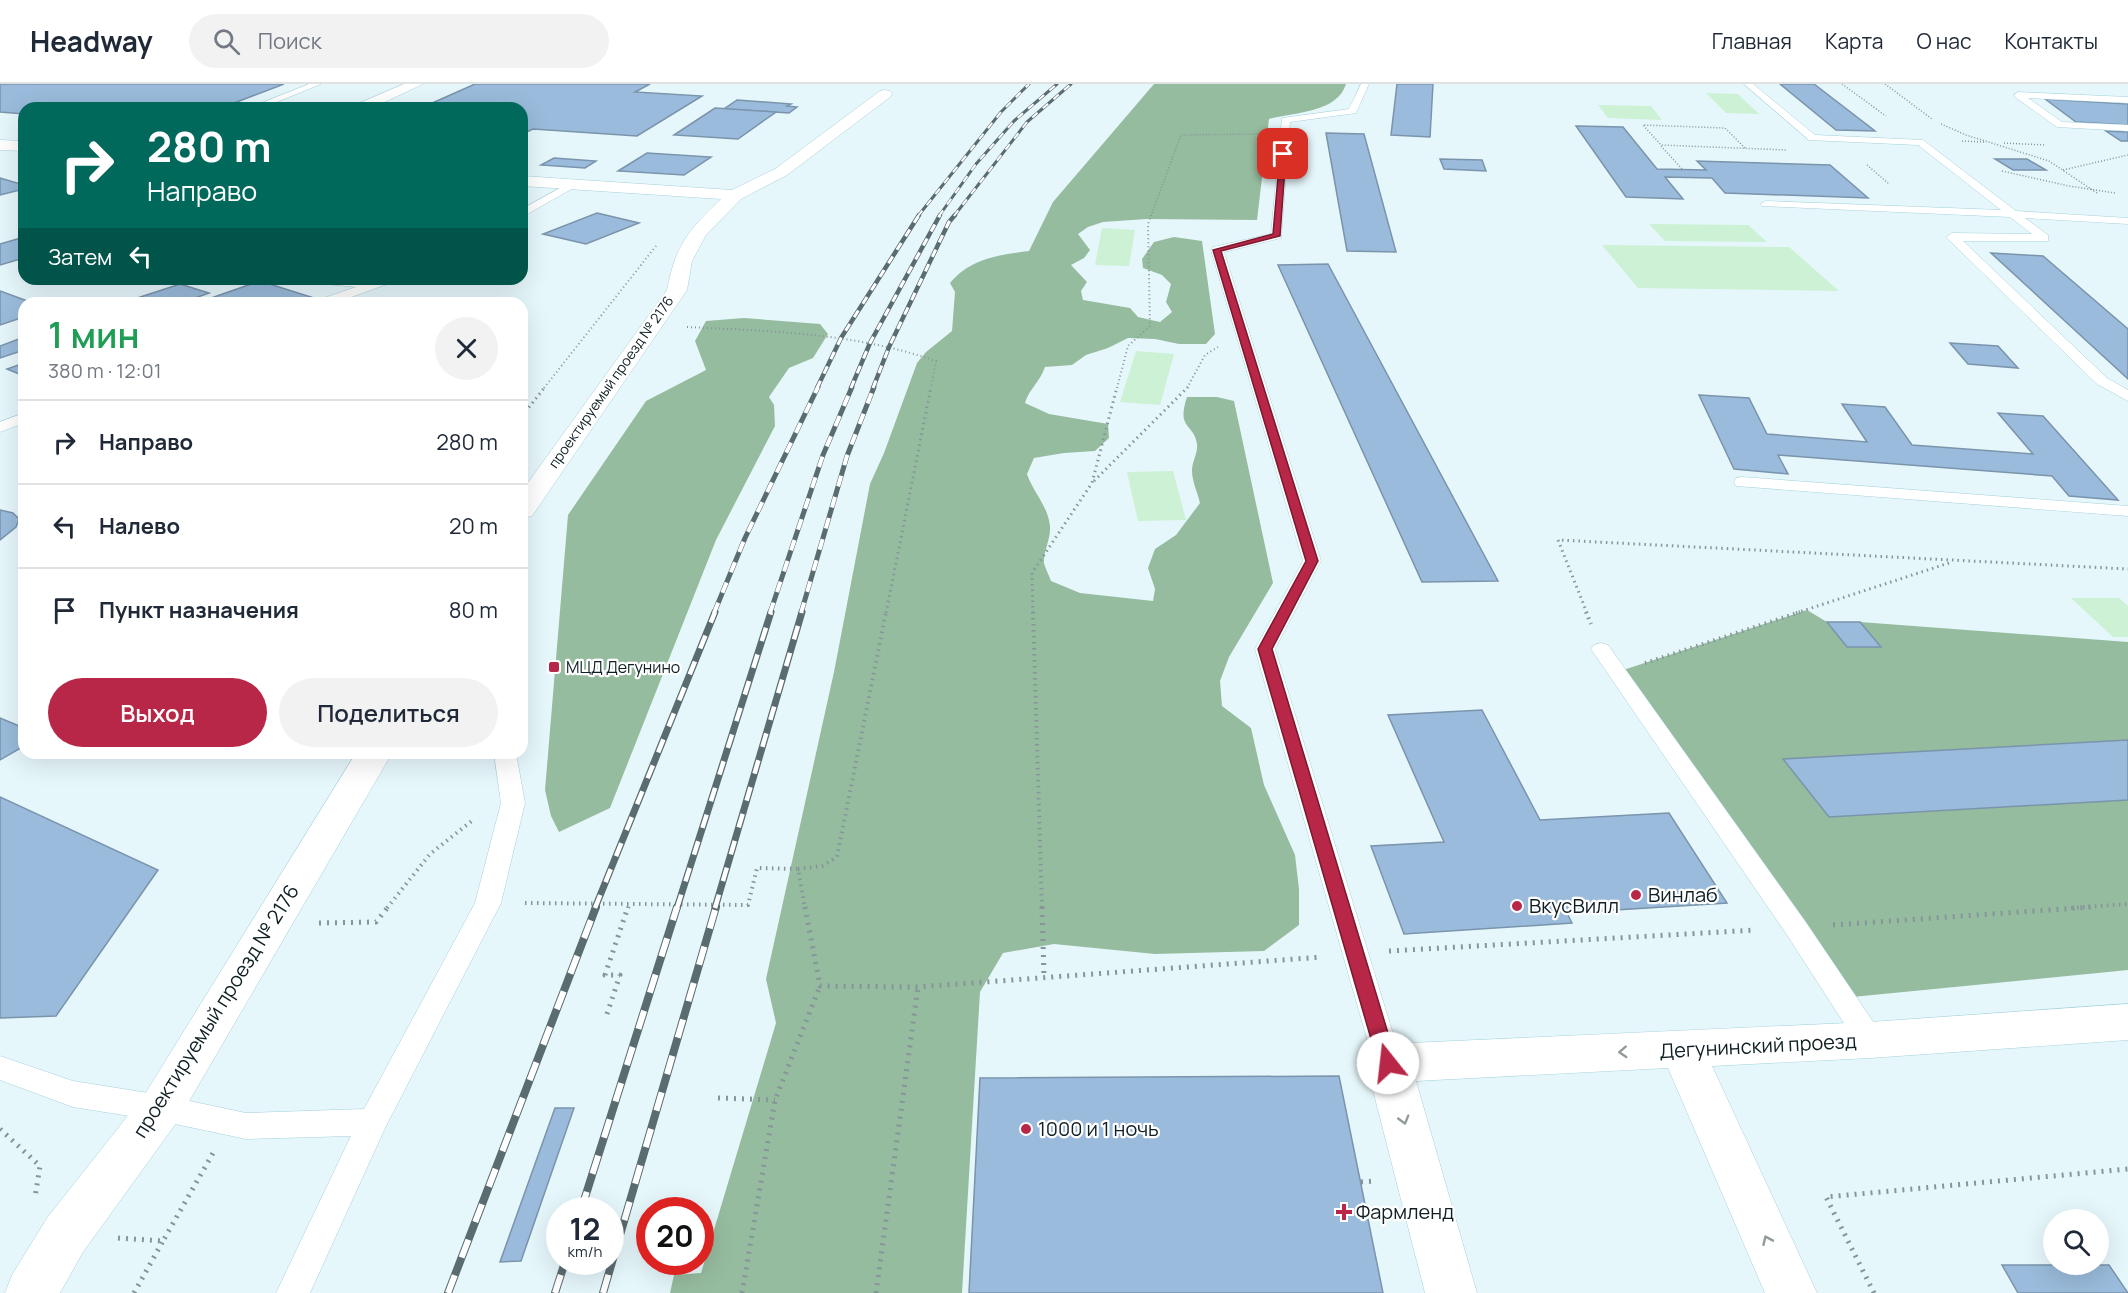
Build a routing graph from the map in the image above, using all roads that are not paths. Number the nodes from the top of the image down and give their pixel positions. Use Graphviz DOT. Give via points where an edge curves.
graph roads {
  1 [pos="317,84"];
  2 [pos="416,84"];
  3 [pos="1365,84"];
  4 [pos="1748,84"];
  5 [pos="885,94"];
  6 [pos="2128,100"];
  7 [pos="270,102"];
  8 [pos="374,102"];
  9 [pos="2128,128"];
  10 [pos="528,181"];
  11 [pos="573,184"];
  12 [pos="735,195"];
  13 [pos="1766,204"];
  14 [pos="528,210"];
  15 [pos="2013,214"];
  16 [pos="2128,221"];
  17 [pos="372,285"];
  18 [pos="339,297"];
  19 [pos="2128,396"];
  20 [pos="18,420"];
  21 [pos="0,427"];
  22 [pos="1742,482"];
  23 [pos="528,501"];
  24 [pos="2128,511"];
  25 [pos="1601,649"];
  26 [pos="370,759"];
  27 [pos="506,759"];
  28 [pos="2128,1022"];
  29 [pos="1870,1040"];
  30 [pos="1682,1050"];
  31 [pos="1388,1063"];
  32 [pos="0,1068"];
  33 [pos="161,1108"];
  34 [pos="373,1122"];
  35 [pos="31,1293"];
  36 [pos="293,1293"];
  37 [pos="1451,1293"];
  38 [pos="1791,1293"];
  1 -- 7 [label="lane"];
  2 -- 8 [label="street"];
  3 -- 31 [label="lane" via="1353,111 1285,120 1277,236 1217,250 1312,561 1265,649"];
  4 -- 15 [label="lane" via="1812,138 1920,142"];
  5 -- 12 [label="street" via="780,172"];
  6 -- 9 [label="lane" via="2018,94 2060,125"];
  10 -- 11 [label="street"];
  11 -- 12 [label="street"];
  11 -- 14 [label="lane"];
  12 -- 23 [label="street, проектируемый проезд № 2176" via="699,232 682,261 677,290"];
  13 -- 15 [label="lane"];
  15 -- 16 [label="lane"];
  15 -- 19 [label="lane" via="2044,238 1952,237 2102,381"];
  17 -- 18 [label="lane"];
  20 -- 21 [label="lane"];
  22 -- 24 [label="lane"];
  25 -- 29 [label="lane"];
  26 -- 33 [label="street, проектируемый проезд № 2176"];
  27 -- 34 [label="lane" via="513,803 488,903"];
  28 -- 29 [label="street, Дегунинский проезд"];
  29 -- 30 [label="street, Дегунинский проезд"];
  30 -- 31 [label="street, Дегунинский проезд, one-way"];
  38 -- 30 [label="street, one-way"];
  31 -- 37 [label="street, one-way"];
  32 -- 33 [label="lane" via="73,1094"];
  33 -- 34 [label="lane" via="246,1126"];
  33 -- 35 [label="street, проектируемый проезд № 2176" via="65,1235"];
  34 -- 36 [label="lane"];
}
